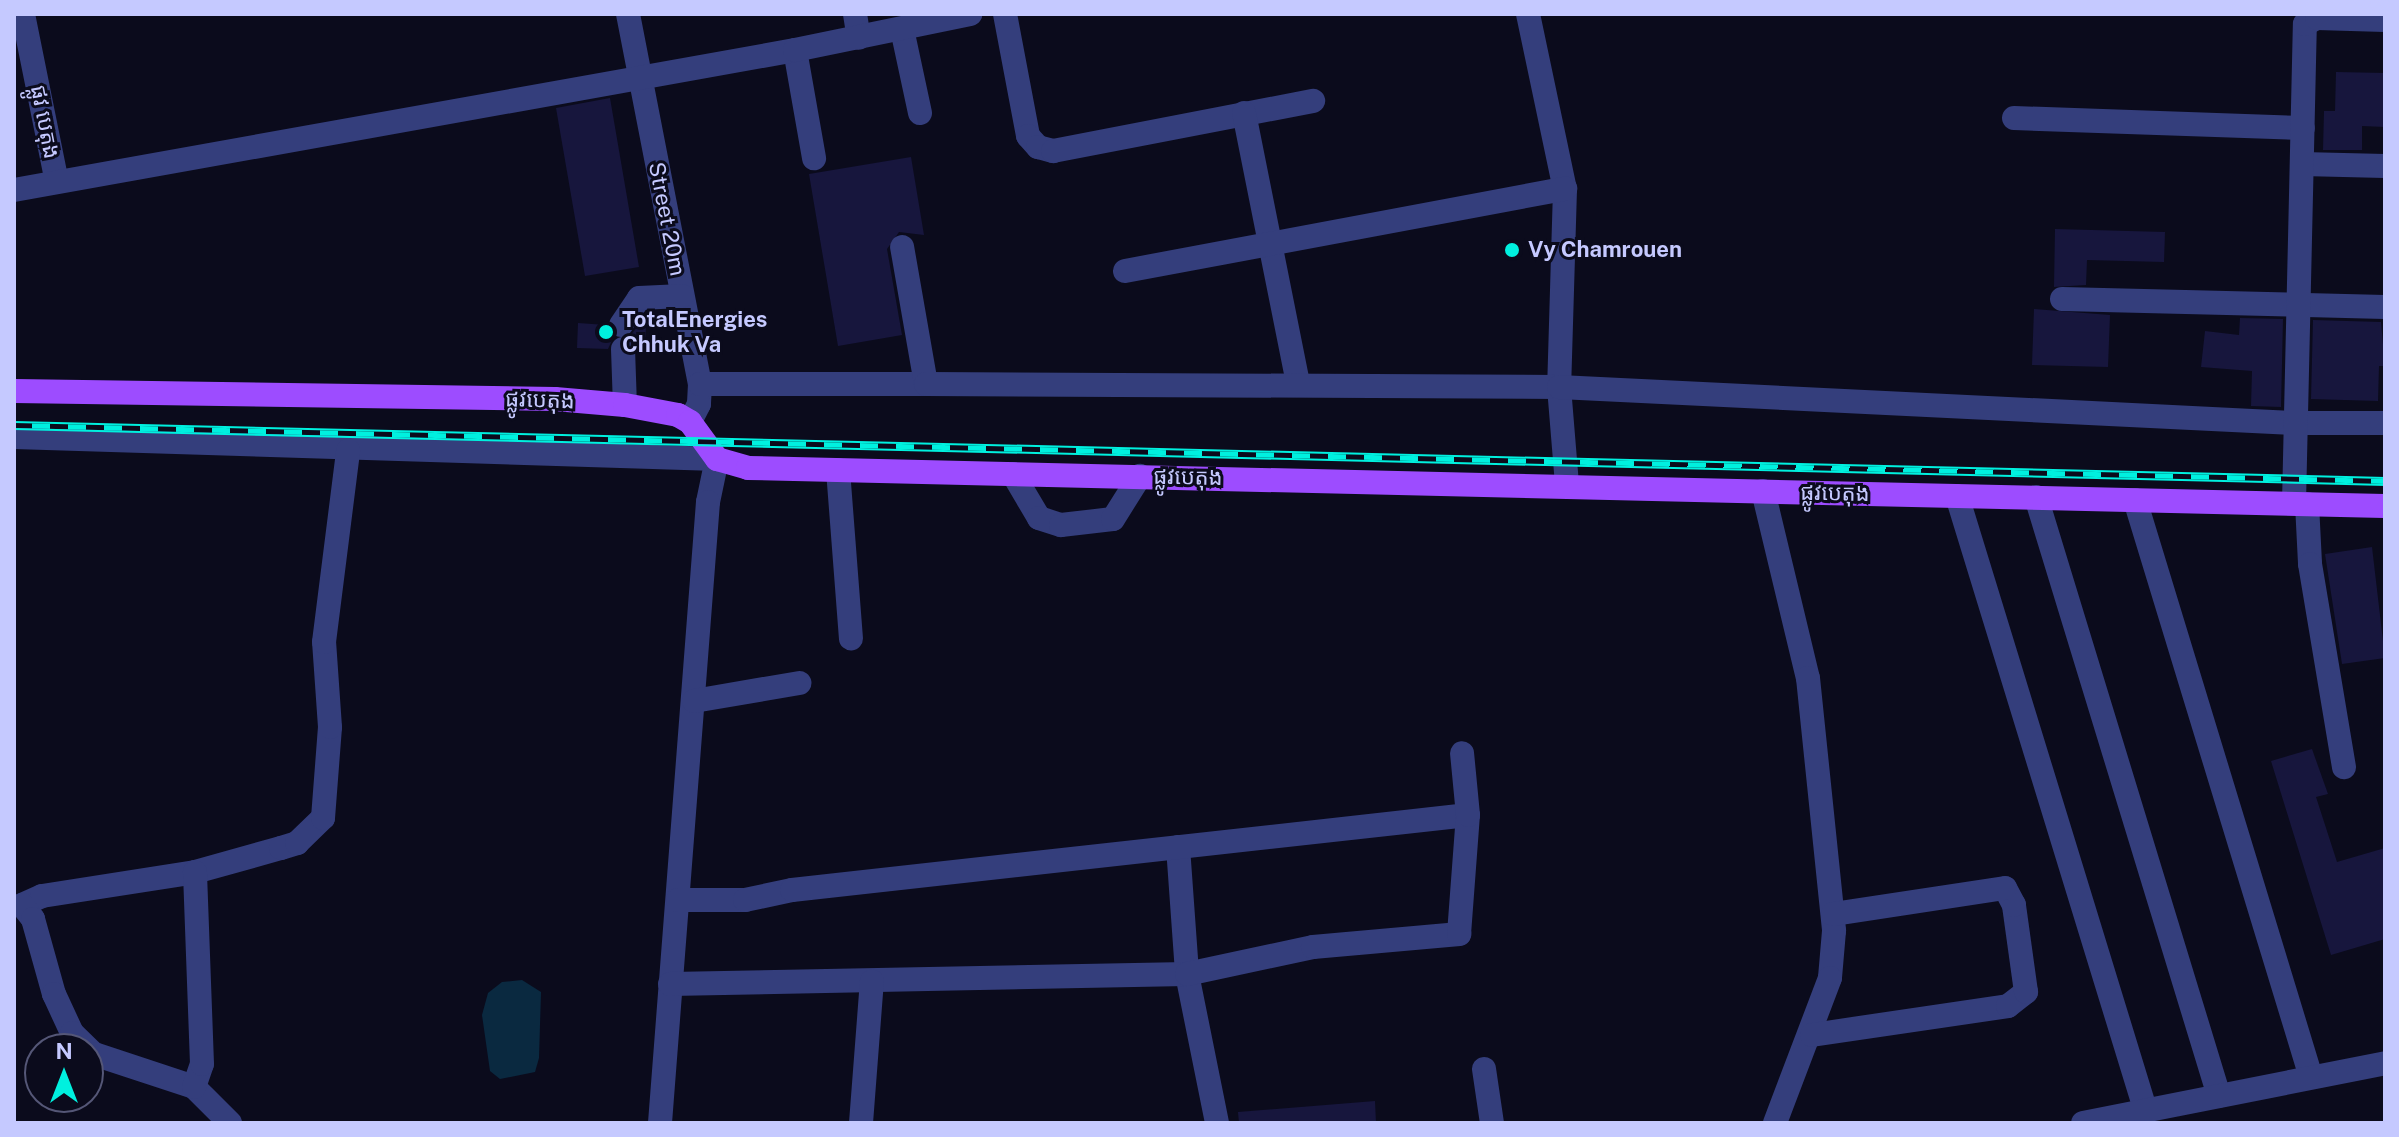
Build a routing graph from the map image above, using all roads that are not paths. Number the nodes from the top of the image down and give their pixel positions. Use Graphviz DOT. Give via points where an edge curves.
graph roads {
  1 [pos="23,14"];
  2 [pos="628,14"];
  3 [pos="970,14"];
  4 [pos="1005,14"];
  5 [pos="1528,14"];
  6 [pos="2385,20"];
  7 [pos="857,26"];
  8 [pos="902,29"];
  9 [pos="795,50"];
  10 [pos="639,77"];
  11 [pos="1313,101"];
  12 [pos="920,113"];
  13 [pos="1244,113"];
  14 [pos="2014,118"];
  15 [pos="2303,128"];
  16 [pos="814,158"];
  17 [pos="2302,164"];
  18 [pos="2385,166"];
  19 [pos="57,182"];
  20 [pos="1565,189"];
  21 [pos="14,190"];
  22 [pos="1269,246"];
  23 [pos="902,247"];
  24 [pos="1125,271"];
  25 [pos="682,296"];
  26 [pos="2062,299"];
  27 [pos="2299,306"];
  28 [pos="2385,307"];
  29 [pos="1298,383"];
  30 [pos="700,384"];
  31 [pos="926,384"];
  32 [pos="1559,387"];
  33 [pos="14,391"];
  34 [pos="625,405"];
  35 [pos="690,422"];
  36 [pos="2296,423"];
  37 [pos="2385,423"];
  38 [pos="14,437"];
  39 [pos="348,451"];
  40 [pos="717,459"];
  41 [pos="838,470"];
  42 [pos="1013,474"];
  43 [pos="1140,476"];
  44 [pos="1567,484"];
  45 [pos="1763,491"];
  46 [pos="1957,496"];
  47 [pos="2036,497"];
  48 [pos="2135,500"];
  49 [pos="2300,504"];
  50 [pos="2385,506"];
  51 [pos="851,638"];
  52 [pos="799,683"];
  53 [pos="694,701"];
  54 [pos="1462,753"];
  55 [pos="2344,767"];
  56 [pos="1468,815"];
  57 [pos="1178,847"];
  58 [pos="195,872"];
  59 [pos="678,900"];
  60 [pos="18,903"];
  61 [pos="1833,914"];
  62 [pos="1187,974"];
  63 [pos="872,981"];
  64 [pos="670,984"];
  65 [pos="1812,1035"];
  66 [pos="2385,1063"];
  67 [pos="1484,1069"];
  68 [pos="2310,1074"];
  69 [pos="194,1087"];
  70 [pos="2219,1096"];
  71 [pos="2146,1112"];
  72 [pos="230,1123"];
  73 [pos="660,1123"];
  74 [pos="861,1123"];
  75 [pos="1217,1123"];
  76 [pos="1492,1123"];
  77 [pos="1775,1123"];
  78 [pos="2083,1123"];
  1 -- 19 [label="street, ផ្លូវ បេតុង"];
  2 -- 10 [label="street, Street 20m"];
  3 -- 8 [label="street"];
  4 -- 13 [label="street" via="1028,136 1038,147 1053,151"];
  5 -- 20 [label="street"];
  6 -- 15 [label="street" via="2317,18 2305,24"];
  7 -- 8 [label="street"];
  7 -- 9 [label="street"];
  8 -- 12 [label="street"];
  9 -- 10 [label="street"];
  9 -- 16 [label="street"];
  10 -- 19 [label="street"];
  10 -- 25 [label="street, Street 20m"];
  11 -- 13 [label="street"];
  13 -- 22 [label="street"];
  14 -- 15 [label="street"];
  15 -- 17 [label="street"];
  17 -- 18 [label="street"];
  17 -- 27 [label="street"];
  19 -- 21 [label="street"];
  20 -- 22 [label="street"];
  20 -- 32 [label="street"];
  22 -- 24 [label="street"];
  22 -- 29 [label="street"];
  23 -- 31 [label="street"];
  25 -- 30 [label="street, Street 20m"];
  25 -- 34 [label="street" via="639,298 622,337"];
  26 -- 27 [label="street"];
  27 -- 28 [label="street"];
  27 -- 36 [label="street"];
  29 -- 31 [label="street"];
  29 -- 32 [label="street"];
  30 -- 31 [label="street"];
  30 -- 35 [label="street, Street 20m" via="699,404"];
  32 -- 36 [label="street"];
  32 -- 44 [label="street"];
  33 -- 34 [label="main road, ផ្លូវបេតុង" via="555,399"];
  34 -- 35 [label="main road, ផ្លូវបេតុង" via="662,410"];
  35 -- 40 [label="main road"];
  36 -- 37 [label="street"];
  36 -- 49 [label="street"];
  38 -- 39 [label="street"];
  39 -- 40 [label="street"];
  39 -- 58 [label="street" via="324,642 330,727 323,818 297,843"];
  40 -- 41 [label="main road, ផ្លូវបេតុង" via="748,468"];
  40 -- 53 [label="street" via="708,502"];
  41 -- 42 [label="main road, ផ្លូវបេតុង"];
  41 -- 51 [label="street"];
  42 -- 43 [label="main road, ផ្លូវបេតុង"];
  42 -- 43 [label="street" via="1039,518 1061,525 1113,519"];
  43 -- 44 [label="main road, ផ្លូវបេតុង"];
  44 -- 45 [label="main road, ផ្លូវបេតុង"];
  45 -- 46 [label="main road, ផ្លូវបេតុង"];
  45 -- 61 [label="street" via="1808,678"];
  46 -- 47 [label="main road, ផ្លូវបេតុង"];
  46 -- 71 [label="street"];
  47 -- 48 [label="main road, ផ្លូវបេតុង"];
  47 -- 70 [label="street"];
  48 -- 49 [label="main road, ផ្លូវបេតុង"];
  48 -- 68 [label="street"];
  49 -- 50 [label="main road, ផ្លូវបេតុង"];
  49 -- 55 [label="street"];
  52 -- 53 [label="street"];
  53 -- 59 [label="street"];
  54 -- 56 [label="street"];
  56 -- 57 [label="street"];
  56 -- 62 [label="street" via="1459,934 1313,947"];
  57 -- 59 [label="street" via="792,890 745,900"];
  57 -- 62 [label="street"];
  58 -- 60 [label="street"];
  58 -- 69 [label="street" via="202,1064"];
  59 -- 64 [label="street"];
  60 -- 69 [label="street" via="33,919 54,994 72,1033 94,1054"];
  61 -- 65 [label="street" via="1830,978"];
  61 -- 65 [label="street" via="2005,888 2014,905 2026,992 2008,1006"];
  62 -- 63 [label="street"];
  62 -- 75 [label="street"];
  63 -- 64 [label="street"];
  63 -- 74 [label="street"];
  64 -- 73 [label="street"];
  65 -- 77 [label="street"];
  66 -- 68 [label="street"];
  67 -- 76 [label="street"];
  68 -- 70 [label="street"];
  69 -- 72 [label="street"];
  70 -- 71 [label="street"];
  71 -- 78 [label="street"];
}
